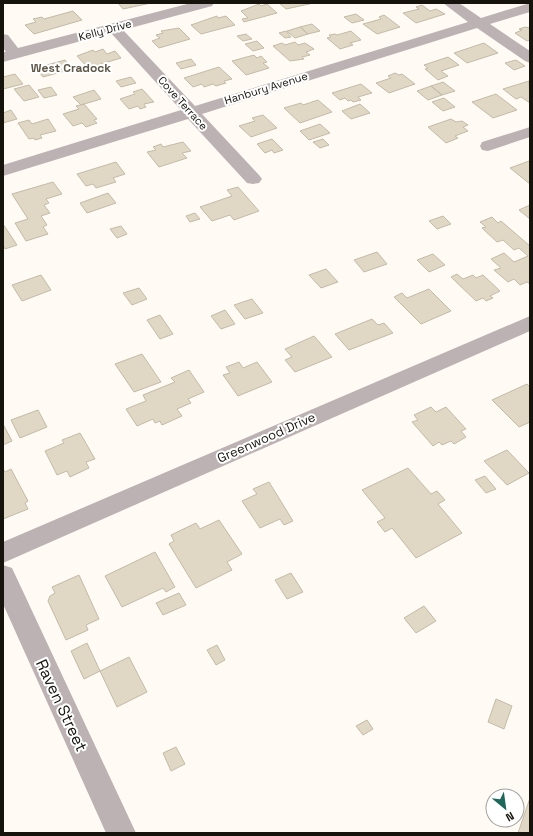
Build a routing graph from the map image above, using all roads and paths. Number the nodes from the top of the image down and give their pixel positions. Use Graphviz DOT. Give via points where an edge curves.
graph roads {
  1 [pos="207,3"];
  2 [pos="450,3"];
  3 [pos="530,7"];
  4 [pos="478,23"];
  5 [pos="114,28"];
  6 [pos="3,38"];
  7 [pos="9,56"];
  8 [pos="530,58"];
  9 [pos="190,112"];
  10 [pos="530,132"];
  11 [pos="488,146"];
  12 [pos="3,171"];
  13 [pos="253,179"];
  14 [pos="530,323"];
  15 [pos="3,553"];
  16 [pos="3,576"];
  17 [pos="121,833"];
  1 -- 5 [label="street, Kelly Drive"];
  2 -- 4 [label="street"];
  3 -- 4 [label="street, Hanbury Avenue"];
  4 -- 8 [label="street"];
  4 -- 9 [label="street, Hanbury Avenue"];
  5 -- 7 [label="street, Kelly Drive"];
  5 -- 9 [label="street, Cove Terrace"];
  6 -- 7 [label="street"];
  9 -- 12 [label="street, Hanbury Avenue"];
  9 -- 13 [label="street, Cove Terrace"];
  10 -- 11 [label="street"];
  14 -- 15 [label="street, Greenwood Drive"];
  16 -- 17 [label="street, Raven Street"];
}
